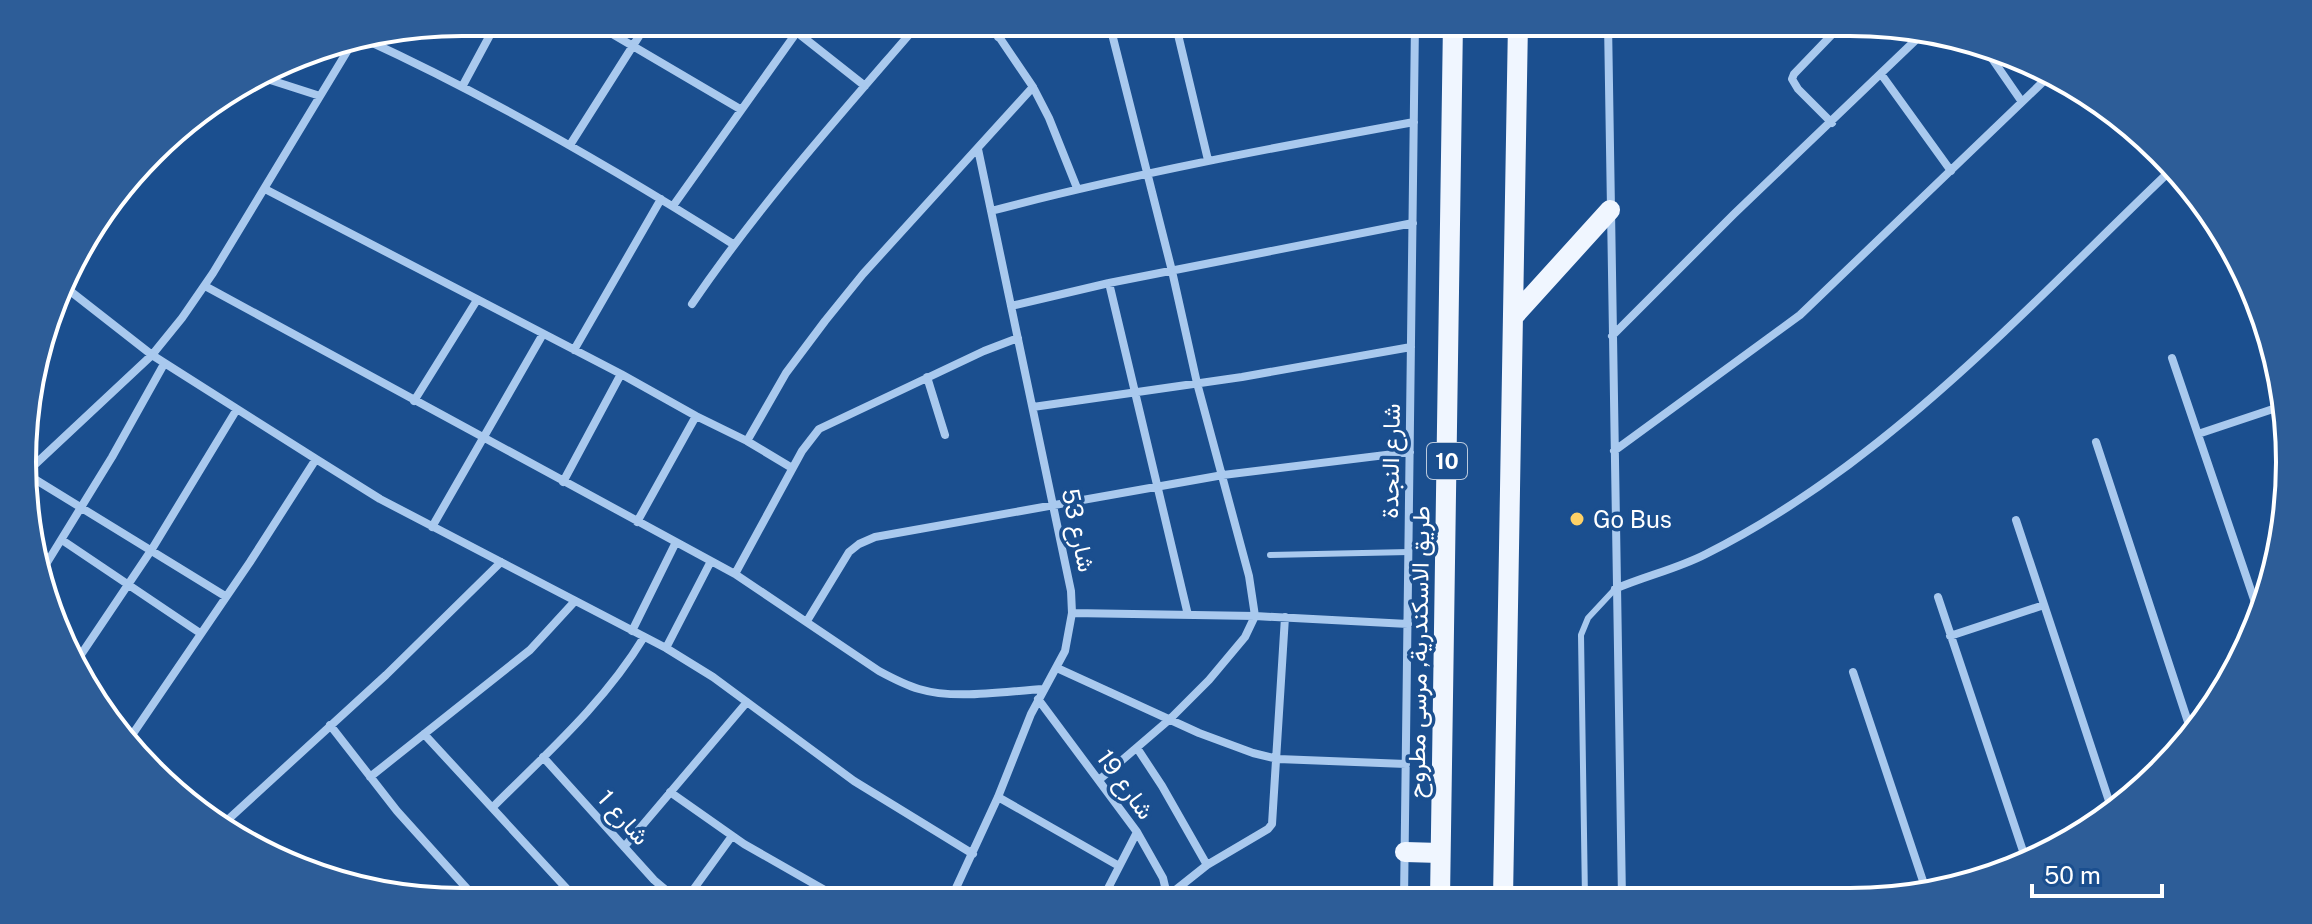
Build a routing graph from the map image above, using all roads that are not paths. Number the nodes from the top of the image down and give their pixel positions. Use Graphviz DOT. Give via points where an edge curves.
graph roads {
  1 [pos="489,36"];
  2 [pos="615,36"];
  3 [pos="639,36"];
  4 [pos="793,36"];
  5 [pos="803,36"];
  6 [pos="908,36"];
  7 [pos="1113,36"];
  8 [pos="1178,36"];
  9 [pos="1415,36"];
  10 [pos="1453,36"];
  11 [pos="1518,36"];
  12 [pos="1608,36"];
  13 [pos="1831,36"];
  14 [pos="998,37"];
  15 [pos="1915,41"];
  16 [pos="376,45"];
  17 [pos="632,46"];
  18 [pos="346,53"];
  19 [pos="1994,61"];
  20 [pos="1881,74"];
  21 [pos="273,81"];
  22 [pos="2042,82"];
  23 [pos="865,86"];
  24 [pos="462,87"];
  25 [pos="1033,87"];
  26 [pos="320,96"];
  27 [pos="2022,102"];
  28 [pos="740,109"];
  29 [pos="1414,122"];
  30 [pos="1832,123"];
  31 [pos="570,145"];
  32 [pos="978,149"];
  33 [pos="1208,160"];
  34 [pos="1951,171"];
  35 [pos="1147,173"];
  36 [pos="2165,176"];
  37 [pos="1077,188"];
  38 [pos="265,189"];
  39 [pos="661,199"];
  40 [pos="673,206"];
  41 [pos="1610,210"];
  42 [pos="991,211"];
  43 [pos="1413,223"];
  44 [pos="733,244"];
  45 [pos="1172,271"];
  46 [pos="1109,283"];
  47 [pos="205,286"];
  48 [pos="71,292"];
  49 [pos="477,300"];
  50 [pos="692,304"];
  51 [pos="1011,306"];
  52 [pos="1514,316"];
  53 [pos="543,334"];
  54 [pos="1612,336"];
  55 [pos="1018,338"];
  56 [pos="1411,347"];
  57 [pos="574,350"];
  58 [pos="152,355"];
  59 [pos="2172,358"];
  60 [pos="164,364"];
  61 [pos="621,374"];
  62 [pos="927,377"];
  63 [pos="1197,383"];
  64 [pos="1135,393"];
  65 [pos="414,401"];
  66 [pos="1033,407"];
  67 [pos="237,409"];
  68 [pos="2272,409"];
  69 [pos="696,416"];
  70 [pos="2198,434"];
  71 [pos="945,435"];
  72 [pos="481,438"];
  73 [pos="747,441"];
  74 [pos="2096,442"];
  75 [pos="1614,451"];
  76 [pos="1410,452"];
  77 [pos="316,459"];
  78 [pos="36,465"];
  79 [pos="792,468"];
  80 [pos="1223,475"];
  81 [pos="37,478"];
  82 [pos="563,482"];
  83 [pos="1157,486"];
  84 [pos="1053,504"];
  85 [pos="82,507"];
  86 [pos="2016,520"];
  87 [pos="637,522"];
  88 [pos="432,527"];
  89 [pos="62,540"];
  90 [pos="676,542"];
  91 [pos="152,549"];
  92 [pos="1409,552"];
  93 [pos="1270,555"];
  94 [pos="48,561"];
  95 [pos="711,561"];
  96 [pos="501,562"];
  97 [pos="735,574"];
  98 [pos="129,585"];
  99 [pos="1615,589"];
  100 [pos="225,596"];
  101 [pos="1938,597"];
  102 [pos="2253,598"];
  103 [pos="575,601"];
  104 [pos="2044,605"];
  105 [pos="1072,613"];
  106 [pos="1188,615"];
  107 [pos="1255,616"];
  108 [pos="1285,617"];
  109 [pos="807,621"];
  110 [pos="1408,624"];
  111 [pos="632,631"];
  112 [pos="200,633"];
  113 [pos="1950,636"];
  114 [pos="644,637"];
  115 [pos="666,648"];
  116 [pos="82,654"];
  117 [pos="1057,668"];
  118 [pos="1853,672"];
  119 [pos="1044,689"];
  120 [pos="1038,699"];
  121 [pos="747,702"];
  122 [pos="1170,719"];
  123 [pos="2188,721"];
  124 [pos="330,725"];
  125 [pos="134,733"];
  126 [pos="424,734"];
  127 [pos="1137,748"];
  128 [pos="543,757"];
  129 [pos="1278,759"];
  130 [pos="1406,764"];
  131 [pos="370,777"];
  132 [pos="1099,780"];
  133 [pos="670,792"];
  134 [pos="998,797"];
  135 [pos="2109,800"];
  136 [pos="493,807"];
  137 [pos="229,819"];
  138 [pos="1137,832"];
  139 [pos="732,836"];
  140 [pos="624,847"];
  141 [pos="1405,852"];
  142 [pos="2021,852"];
  143 [pos="1440,853"];
  144 [pos="973,854"];
  145 [pos="1207,865"];
  146 [pos="1119,866"];
  147 [pos="1923,881"];
  148 [pos="466,888"];
  149 [pos="566,888"];
  150 [pos="666,888"];
  151 [pos="694,888"];
  152 [pos="822,888"];
  153 [pos="956,888"];
  154 [pos="1108,888"];
  155 [pos="1166,888"];
  156 [pos="1180,888"];
  157 [pos="1404,888"];
  158 [pos="1440,888"];
  159 [pos="1503,888"];
  160 [pos="1585,888"];
  161 [pos="1622,888"];
  1 -- 24 [label="street"];
  2 -- 17 [label="street"];
  3 -- 17 [label="street"];
  4 -- 28 [label="street"];
  5 -- 23 [label="street"];
  6 -- 23 [label="street"];
  7 -- 35 [label="street"];
  8 -- 33 [label="street"];
  9 -- 29 [label="street, شارع النجدة"];
  10 -- 143 [label="main road, طريق الاسكندرية, مرسى مطروح / 10"];
  11 -- 52 [label="main road"];
  12 -- 41 [label="street"];
  13 -- 30 [label="street" via="1792,79"];
  14 -- 25 [label="street"];
  15 -- 20 [label="street"];
  16 -- 24 [label="street"];
  17 -- 28 [label="street"];
  17 -- 31 [label="street"];
  18 -- 26 [label="street"];
  19 -- 27 [label="street"];
  20 -- 30 [label="street"];
  20 -- 34 [label="street"];
  21 -- 26 [label="street"];
  22 -- 27 [label="street"];
  23 -- 44 [label="street"];
  24 -- 31 [label="street"];
  25 -- 32 [label="street"];
  25 -- 37 [label="street"];
  26 -- 38 [label="street"];
  27 -- 34 [label="street"];
  28 -- 40 [label="street"];
  29 -- 33 [label="street"];
  29 -- 43 [label="street, شارع النجدة"];
  30 -- 54 [label="street"];
  31 -- 39 [label="street"];
  32 -- 42 [label="street, شارع 53"];
  32 -- 73 [label="street" via="825,321 786,373"];
  33 -- 35 [label="street"];
  34 -- 75 [label="street" via="1800,315"];
  35 -- 37 [label="street"];
  35 -- 45 [label="street"];
  36 -- 99 [label="street" via="1926,402 1836,476 1706,554"];
  37 -- 42 [label="street"];
  38 -- 47 [label="street"];
  38 -- 49 [label="street"];
  39 -- 40 [label="street"];
  39 -- 57 [label="street"];
  40 -- 44 [label="street"];
  41 -- 52 [label="main road"];
  41 -- 54 [label="street"];
  42 -- 51 [label="street, شارع 53"];
  43 -- 45 [label="street"];
  43 -- 56 [label="street, شارع النجدة"];
  44 -- 50 [label="street"];
  45 -- 46 [label="street"];
  45 -- 63 [label="street"];
  46 -- 51 [label="street"];
  46 -- 64 [label="street"];
  47 -- 58 [label="street"];
  47 -- 65 [label="street"];
  48 -- 58 [label="street"];
  49 -- 53 [label="street"];
  49 -- 65 [label="street"];
  51 -- 55 [label="street, شارع 53"];
  52 -- 159 [label="main road"];
  53 -- 57 [label="street"];
  53 -- 72 [label="street"];
  54 -- 75 [label="street"];
  55 -- 62 [label="street"];
  55 -- 66 [label="street, شارع 53"];
  56 -- 63 [label="street"];
  56 -- 76 [label="street, شارع النجدة"];
  57 -- 61 [label="street"];
  58 -- 60 [label="street"];
  58 -- 78 [label="street"];
  59 -- 70 [label="street"];
  60 -- 67 [label="street"];
  60 -- 85 [label="street"];
  61 -- 69 [label="street"];
  61 -- 82 [label="street"];
  62 -- 71 [label="street"];
  62 -- 79 [label="street" via="819,429"];
  63 -- 64 [label="street"];
  63 -- 80 [label="street"];
  64 -- 66 [label="street"];
  64 -- 83 [label="street"];
  65 -- 72 [label="street"];
  66 -- 84 [label="street, شارع 53"];
  67 -- 77 [label="street"];
  67 -- 91 [label="street"];
  68 -- 70 [label="street"];
  69 -- 73 [label="street"];
  69 -- 87 [label="street"];
  70 -- 102 [label="street"];
  72 -- 82 [label="street"];
  72 -- 88 [label="street"];
  73 -- 79 [label="street"];
  74 -- 123 [label="street"];
  75 -- 99 [label="street"];
  76 -- 80 [label="street"];
  76 -- 92 [label="street, شارع النجدة"];
  77 -- 88 [label="street"];
  77 -- 100 [label="street"];
  79 -- 97 [label="street"];
  80 -- 83 [label="street"];
  80 -- 107 [label="street"];
  81 -- 85 [label="street"];
  82 -- 87 [label="street"];
  83 -- 84 [label="street"];
  83 -- 106 [label="street"];
  84 -- 105 [label="street, شارع 53"];
  84 -- 109 [label="street" via="859,544"];
  85 -- 89 [label="street"];
  85 -- 91 [label="street"];
  86 -- 104 [label="street"];
  87 -- 90 [label="street"];
  88 -- 96 [label="street"];
  89 -- 94 [label="street"];
  89 -- 98 [label="street"];
  90 -- 95 [label="street"];
  90 -- 111 [label="street"];
  91 -- 98 [label="street"];
  91 -- 100 [label="street"];
  92 -- 93 [label="lane"];
  92 -- 110 [label="street, شارع النجدة"];
  95 -- 97 [label="street"];
  95 -- 115 [label="street"];
  96 -- 103 [label="street"];
  96 -- 124 [label="street"];
  97 -- 109 [label="street"];
  98 -- 112 [label="street"];
  98 -- 116 [label="street"];
  99 -- 160 [label="lane" via="1588,618 1581,635"];
  99 -- 161 [label="street"];
  100 -- 112 [label="street"];
  101 -- 113 [label="street"];
  103 -- 111 [label="street"];
  103 -- 126 [label="street" via="530,650"];
  104 -- 113 [label="street"];
  104 -- 135 [label="street"];
  105 -- 106 [label="street"];
  105 -- 117 [label="street, شارع 53"];
  106 -- 107 [label="street"];
  107 -- 108 [label="street"];
  107 -- 122 [label="street" via="1229,658"];
  108 -- 110 [label="street"];
  108 -- 129 [label="street"];
  109 -- 119 [label="street" via="879,671 921,690 946,694"];
  110 -- 130 [label="street, شارع النجدة"];
  111 -- 114 [label="street"];
  112 -- 125 [label="street"];
  113 -- 142 [label="street"];
  114 -- 115 [label="street"];
  114 -- 128 [label="street" via="611,686"];
  115 -- 121 [label="street"];
  117 -- 119 [label="street, شارع 53"];
  117 -- 122 [label="street"];
  118 -- 147 [label="street"];
  119 -- 120 [label="street, شارع 53"];
  120 -- 132 [label="street, شارع 19"];
  120 -- 134 [label="street, شارع 53"];
  121 -- 133 [label="street"];
  121 -- 144 [label="street" via="854,781"];
  122 -- 127 [label="street"];
  122 -- 129 [label="street" via="1227,745"];
  124 -- 131 [label="street"];
  124 -- 137 [label="street"];
  126 -- 131 [label="street"];
  126 -- 136 [label="street"];
  127 -- 132 [label="street"];
  127 -- 145 [label="street"];
  128 -- 136 [label="street"];
  128 -- 140 [label="street, شارع 1"];
  129 -- 130 [label="street"];
  129 -- 145 [label="street" via="1272,824"];
  130 -- 141 [label="street, شارع النجدة"];
  131 -- 148 [label="street"];
  132 -- 138 [label="street, شارع 19"];
  133 -- 139 [label="street"];
  133 -- 140 [label="street"];
  134 -- 144 [label="street, شارع 53"];
  134 -- 146 [label="street"];
  136 -- 149 [label="street"];
  138 -- 146 [label="street"];
  138 -- 155 [label="street, شارع 19"];
  139 -- 151 [label="street"];
  139 -- 152 [label="street"];
  140 -- 150 [label="street, شارع 1"];
  141 -- 143 [label="main road"];
  141 -- 157 [label="street, شارع النجدة"];
  143 -- 158 [label="main road, طريق الاسكندرية, مرسى مطروح / 10"];
  144 -- 153 [label="street, شارع 53"];
  145 -- 156 [label="street"];
  146 -- 154 [label="street"];
}
